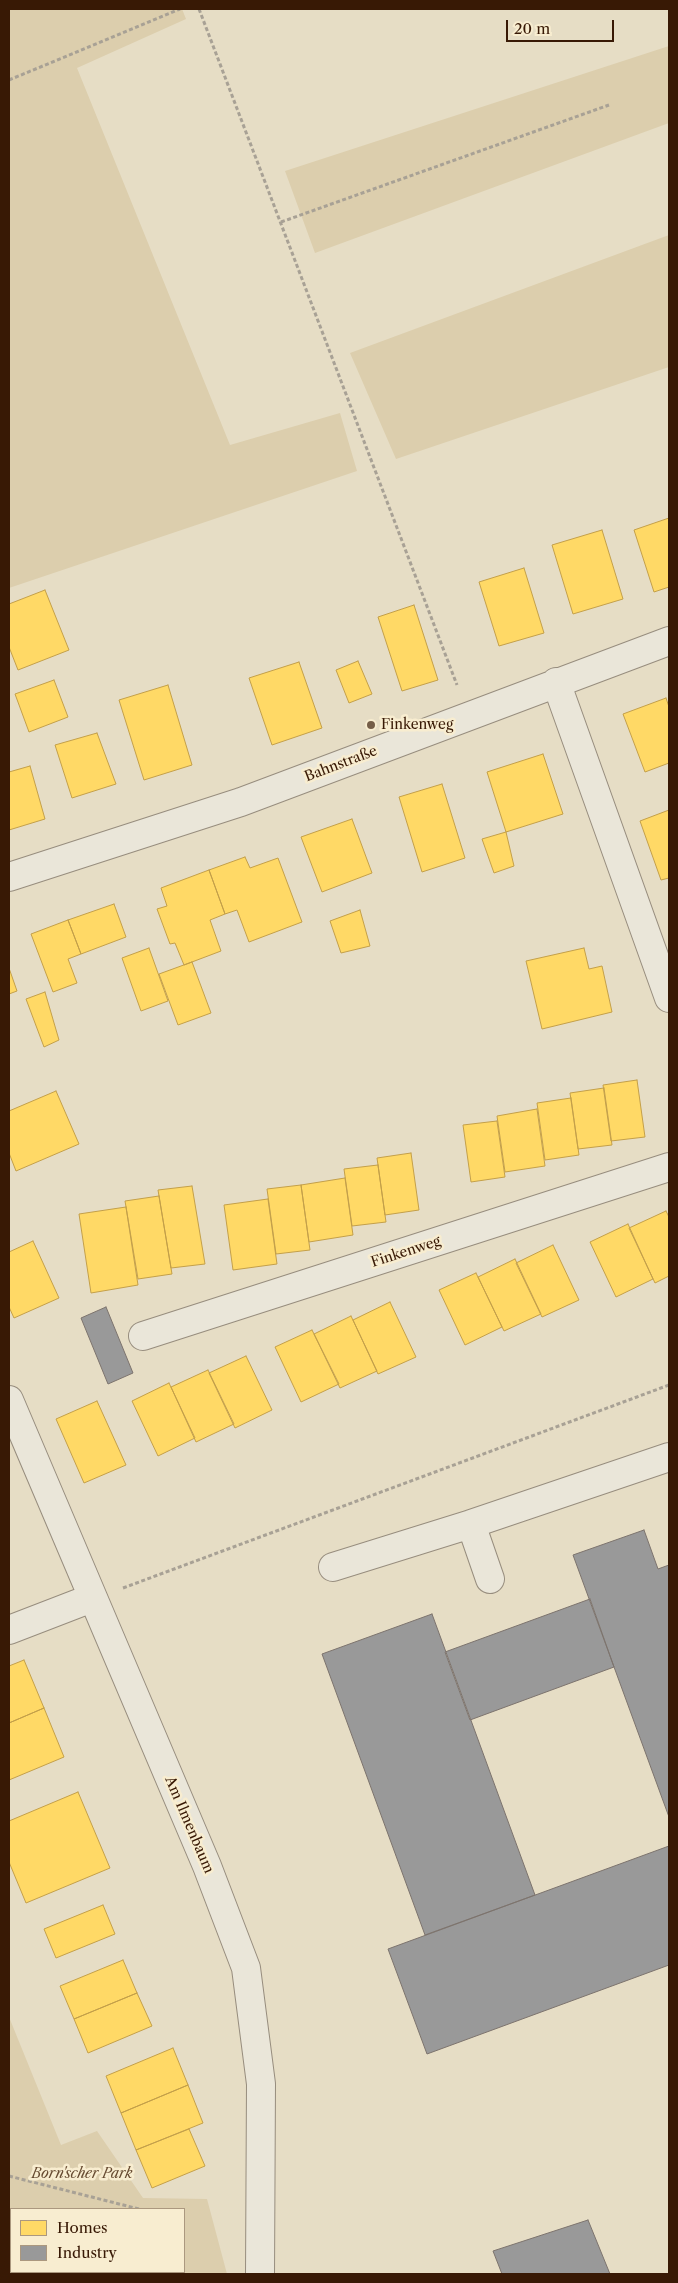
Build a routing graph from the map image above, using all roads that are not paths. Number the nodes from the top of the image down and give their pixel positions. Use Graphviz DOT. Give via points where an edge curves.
graph roads {
  1 [pos="669,641"];
  2 [pos="556,682"];
  3 [pos="9,877"];
  4 [pos="669,998"];
  5 [pos="669,1168"];
  6 [pos="143,1336"];
  7 [pos="9,1400"];
  8 [pos="669,1457"];
  9 [pos="471,1524"];
  10 [pos="333,1567"];
  11 [pos="490,1579"];
  12 [pos="92,1598"];
  13 [pos="9,1630"];
  14 [pos="260,2274"];
  1 -- 2 [label="street, Bahnstraße"];
  2 -- 3 [label="street, Bahnstraße" via="241,802"];
  2 -- 4 [label="street"];
  5 -- 6 [label="street, Finkenweg"];
  7 -- 12 [label="street, Am Ilmenbaum"];
  8 -- 9 [label="street"];
  9 -- 10 [label="street"];
  9 -- 11 [label="street"];
  12 -- 13 [label="street"];
  12 -- 14 [label="street, Am Ilmenbaum" via="207,1866 246,1968 261,2084"];
}
